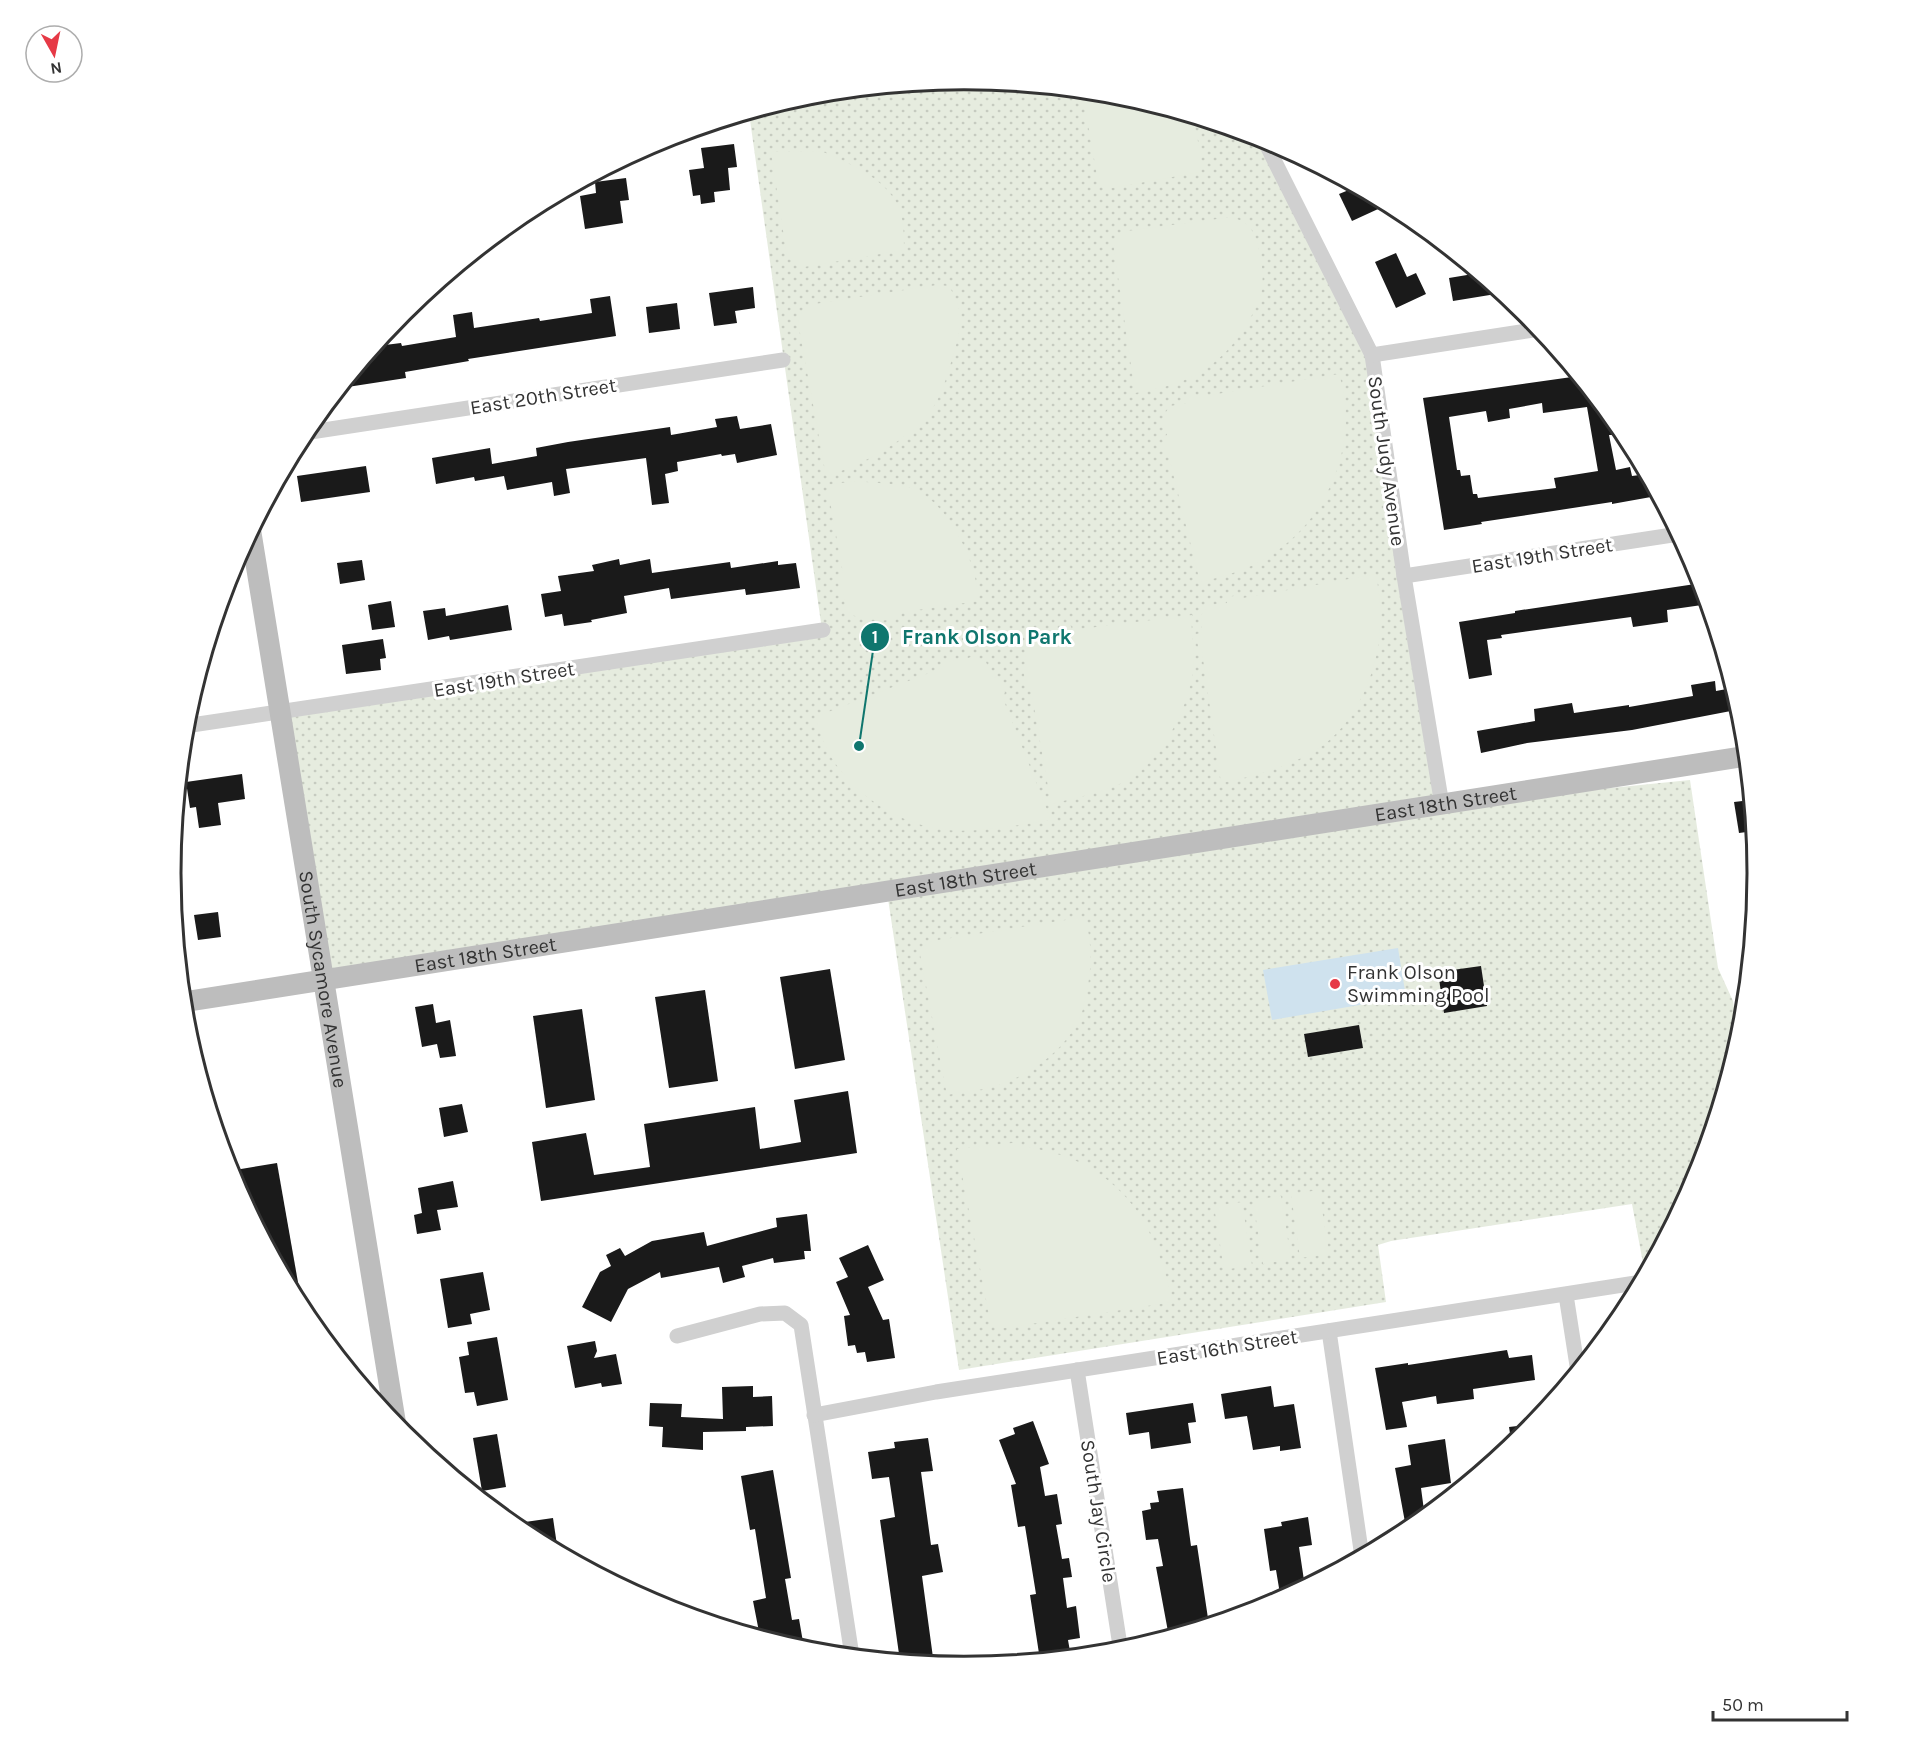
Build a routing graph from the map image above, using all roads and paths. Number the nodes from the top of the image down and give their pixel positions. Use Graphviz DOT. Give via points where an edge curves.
graph roads {
  1 [pos="1275,155"];
  2 [pos="1530,331"];
  3 [pos="1372,355"];
  4 [pos="783,360"];
  5 [pos="318,431"];
  6 [pos="1671,535"];
  7 [pos="253,547"];
  8 [pos="1404,576"];
  9 [pos="823,630"];
  10 [pos="280,712"];
  11 [pos="195,724"];
  12 [pos="1739,757"];
  13 [pos="1442,805"];
  14 [pos="322,980"];
  15 [pos="192,1001"];
  16 [pos="1631,1284"];
  17 [pos="1566,1295"];
  18 [pos="1329,1331"];
  19 [pos="677,1336"];
  20 [pos="1576,1362"];
  21 [pos="1077,1370"];
  22 [pos="393,1410"];
  23 [pos="814,1414"];
  24 [pos="1361,1549"];
  25 [pos="1119,1641"];
  26 [pos="851,1648"];
  1 -- 3 [label="street, South Judy Avenue"];
  2 -- 3 [label="street"];
  3 -- 8 [label="street, South Judy Avenue"];
  4 -- 5 [label="street, East 20th Street"];
  6 -- 8 [label="street, East 19th Street"];
  7 -- 10 [label="street, South Sycamore Avenue"];
  8 -- 13 [label="street, South Judy Avenue"];
  9 -- 10 [label="street, East 19th Street"];
  10 -- 11 [label="street, East 19th Street"];
  10 -- 14 [label="street, South Sycamore Avenue"];
  12 -- 13 [label="street, East 18th Street"];
  13 -- 14 [label="street, East 18th Street"];
  14 -- 15 [label="street, East 18th Street"];
  14 -- 22 [label="street, South Sycamore Avenue"];
  16 -- 17 [label="street, East 16th Street"];
  17 -- 18 [label="street, East 16th Street"];
  17 -- 20 [label="street"];
  18 -- 21 [label="street, East 16th Street"];
  18 -- 24 [label="street"];
  19 -- 23 [label="street" via="760,1314 785,1313 801,1325"];
  21 -- 23 [label="street, East 16th Street"];
  21 -- 25 [label="street, South Jay Circle"];
  23 -- 26 [label="street"];
}
